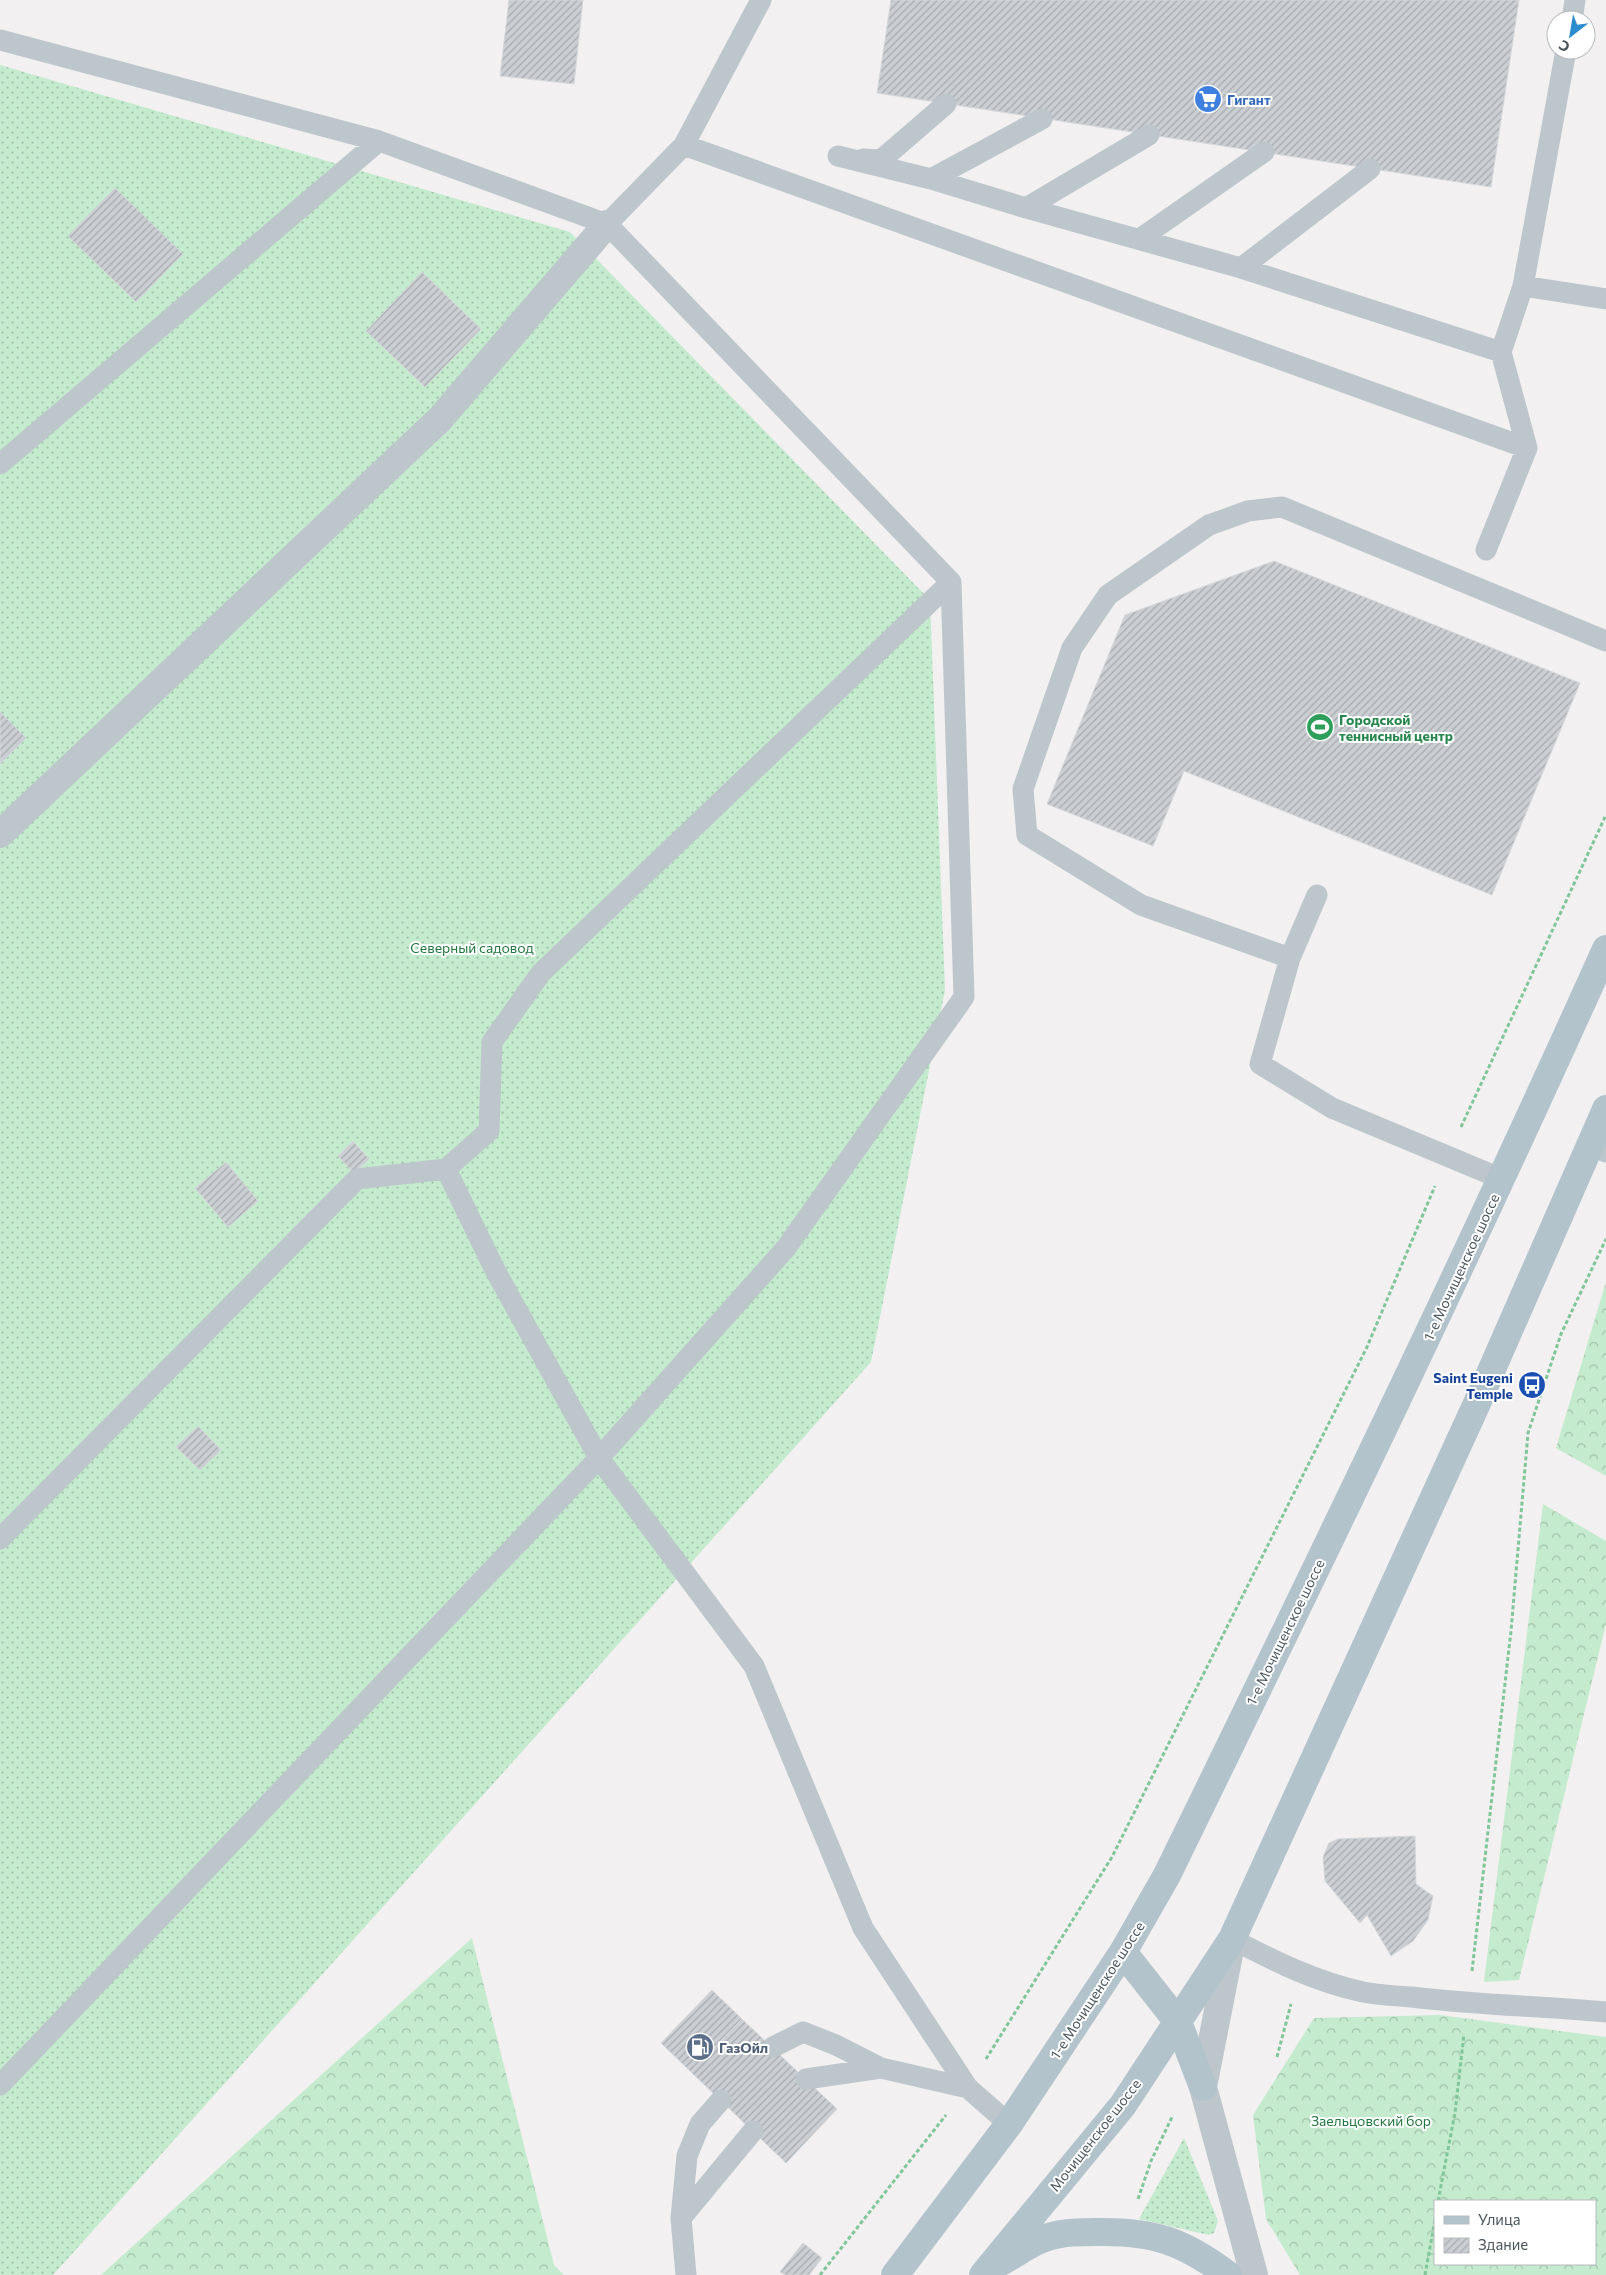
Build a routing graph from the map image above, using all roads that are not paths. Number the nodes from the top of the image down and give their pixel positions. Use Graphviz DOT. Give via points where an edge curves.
graph roads {
  1 [pos="762,0"];
  2 [pos="0,40"];
  3 [pos="1564,60"];
  4 [pos="946,104"];
  5 [pos="1042,119"];
  6 [pos="1150,135"];
  7 [pos="379,141"];
  8 [pos="684,145"];
  9 [pos="1264,152"];
  10 [pos="1370,169"];
  11 [pos="931,179"];
  12 [pos="1026,208"];
  13 [pos="608,224"];
  14 [pos="1141,238"];
  15 [pos="1241,268"];
  16 [pos="1523,286"];
  17 [pos="1606,299"];
  18 [pos="1501,352"];
  19 [pos="1527,448"];
  20 [pos="0,464"];
  21 [pos="1486,550"];
  22 [pos="952,582"];
  23 [pos="1606,641"];
  24 [pos="0,834"];
  25 [pos="1317,895"];
  26 [pos="1606,949"];
  27 [pos="1290,958"];
  28 [pos="1606,1109"];
  29 [pos="1598,1148"];
  30 [pos="446,1169"];
  31 [pos="1502,1179"];
  32 [pos="599,1458"];
  33 [pos="0,1539"];
  34 [pos="1232,1939"];
  35 [pos="1123,1952"];
  36 [pos="1606,2012"];
  37 [pos="1178,2022"];
  38 [pos="773,2048"];
  39 [pos="881,2068"];
  40 [pos="806,2079"];
  41 [pos="0,2085"];
  42 [pos="1203,2087"];
  43 [pos="968,2088"];
  44 [pos="721,2100"];
  45 [pos="1009,2124"];
  46 [pos="753,2131"];
  47 [pos="681,2218"];
  48 [pos="986,2272"];
  49 [pos="686,2275"];
  50 [pos="895,2275"];
  51 [pos="1228,2275"];
  52 [pos="1254,2275"];
  1 -- 8 [label="lane"];
  2 -- 7 [label="lane"];
  3 -- 16 [label="lane"];
  4 -- 11 [label="lane" via="881,160 838,156"];
  5 -- 11 [label="lane"];
  6 -- 12 [label="lane"];
  7 -- 13 [label="lane"];
  7 -- 20 [label="lane"];
  8 -- 13 [label="lane"];
  8 -- 19 [label="lane"];
  9 -- 14 [label="lane"];
  10 -- 15 [label="lane"];
  11 -- 12 [label="lane"];
  12 -- 14 [label="lane"];
  13 -- 22 [label="lane"];
  13 -- 24 [label="street" via="440,420"];
  14 -- 15 [label="lane"];
  15 -- 18 [label="lane"];
  16 -- 17 [label="lane"];
  16 -- 18 [label="lane"];
  18 -- 19 [label="lane"];
  19 -- 21 [label="lane"];
  22 -- 30 [label="lane" via="541,973 492,1042 489,1131"];
  22 -- 32 [label="lane" via="964,997 786,1248"];
  23 -- 27 [label="lane" via="1282,507 1248,511 1209,525 1108,595 1072,648 1023,789 1027,835 1141,905"];
  25 -- 27 [label="lane"];
  26 -- 31 [label="main road, 1-е Мочищенское шоссе"];
  27 -- 31 [label="lane" via="1260,1064 1332,1108"];
  28 -- 29 [label="main road"];
  29 -- 34 [label="main road" via="1478,1401"];
  30 -- 32 [label="lane" via="496,1272"];
  30 -- 33 [label="lane" via="357,1179"];
  31 -- 35 [label="main road, 1-е Мочищенское шоссе" via="1412,1372 1167,1875"];
  32 -- 41 [label="lane"];
  32 -- 43 [label="lane" via="754,1666 863,1928"];
  34 -- 36 [label="lane" via="1279,1964 1363,1992 1468,2004"];
  34 -- 37 [label="main road, Мочищенское шоссе"];
  34 -- 42 [label="street"];
  35 -- 37 [label="main road"];
  35 -- 45 [label="main road, 1-е Мочищенское шоссе"];
  37 -- 42 [label="main road"];
  37 -- 48 [label="main road, Мочищенское шоссе" via="1122,2105"];
  38 -- 39 [label="lane" via="803,2032"];
  39 -- 40 [label="lane"];
  39 -- 43 [label="lane"];
  42 -- 52 [label="street"];
  43 -- 45 [label="lane"];
  44 -- 47 [label="lane" via="700,2124 688,2156"];
  45 -- 50 [label="main road, 1-е Мочищенское шоссе"];
  46 -- 47 [label="lane"];
  47 -- 49 [label="lane"];
  48 -- 51 [label="main road" via="1047,2237 1080,2232 1127,2231 1151,2234 1184,2247"];
}
